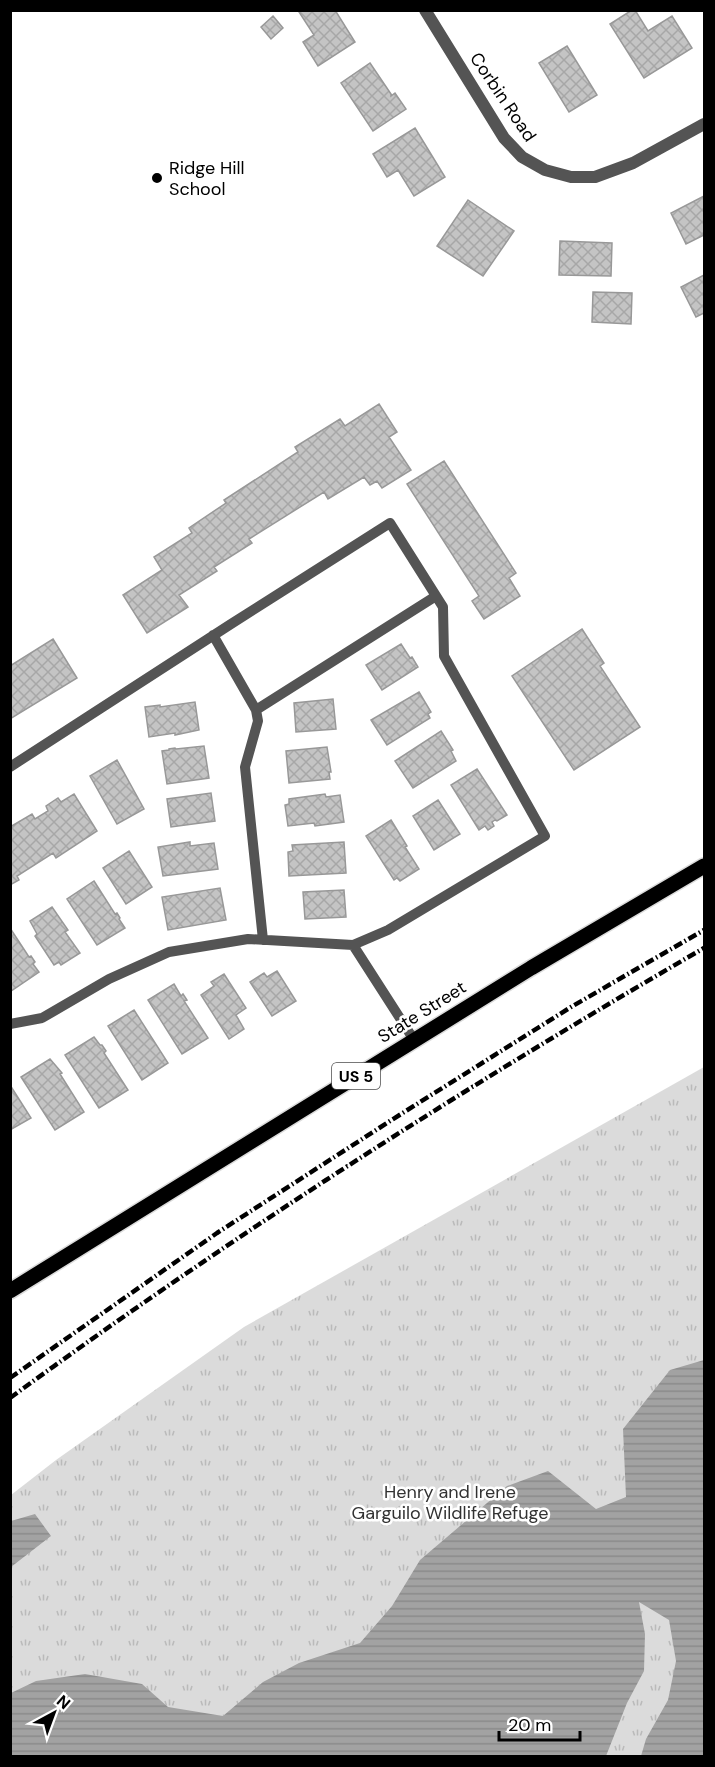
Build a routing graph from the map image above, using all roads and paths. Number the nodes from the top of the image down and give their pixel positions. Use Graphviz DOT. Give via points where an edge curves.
graph roads {
  1 [pos="425,10"];
  2 [pos="705,124"];
  3 [pos="436,596"];
  4 [pos="213,635"];
  5 [pos="256,710"];
  6 [pos="10,767"];
  7 [pos="705,866"];
  8 [pos="263,940"];
  9 [pos="353,945"];
  10 [pos="10,1024"];
  11 [pos="414,1040"];
  12 [pos="10,1291"];
  1 -- 2 [label="street, Corbin Road" via="504,138 522,157 544,170 572,177 595,177 633,164"];
  3 -- 4 [label="lane" via="390,523"];
  3 -- 5 [label="lane"];
  3 -- 9 [label="lane" via="443,607 444,656 545,836 388,930"];
  4 -- 5 [label="lane"];
  4 -- 6 [label="lane"];
  5 -- 8 [label="lane" via="258,721 245,767"];
  7 -- 11 [label="main road, State Street / US 5"];
  8 -- 9 [label="lane"];
  8 -- 10 [label="lane" via="169,952 109,979 42,1018"];
  9 -- 11 [label="lane"];
  11 -- 12 [label="main road, State Street / US 5"];
}
